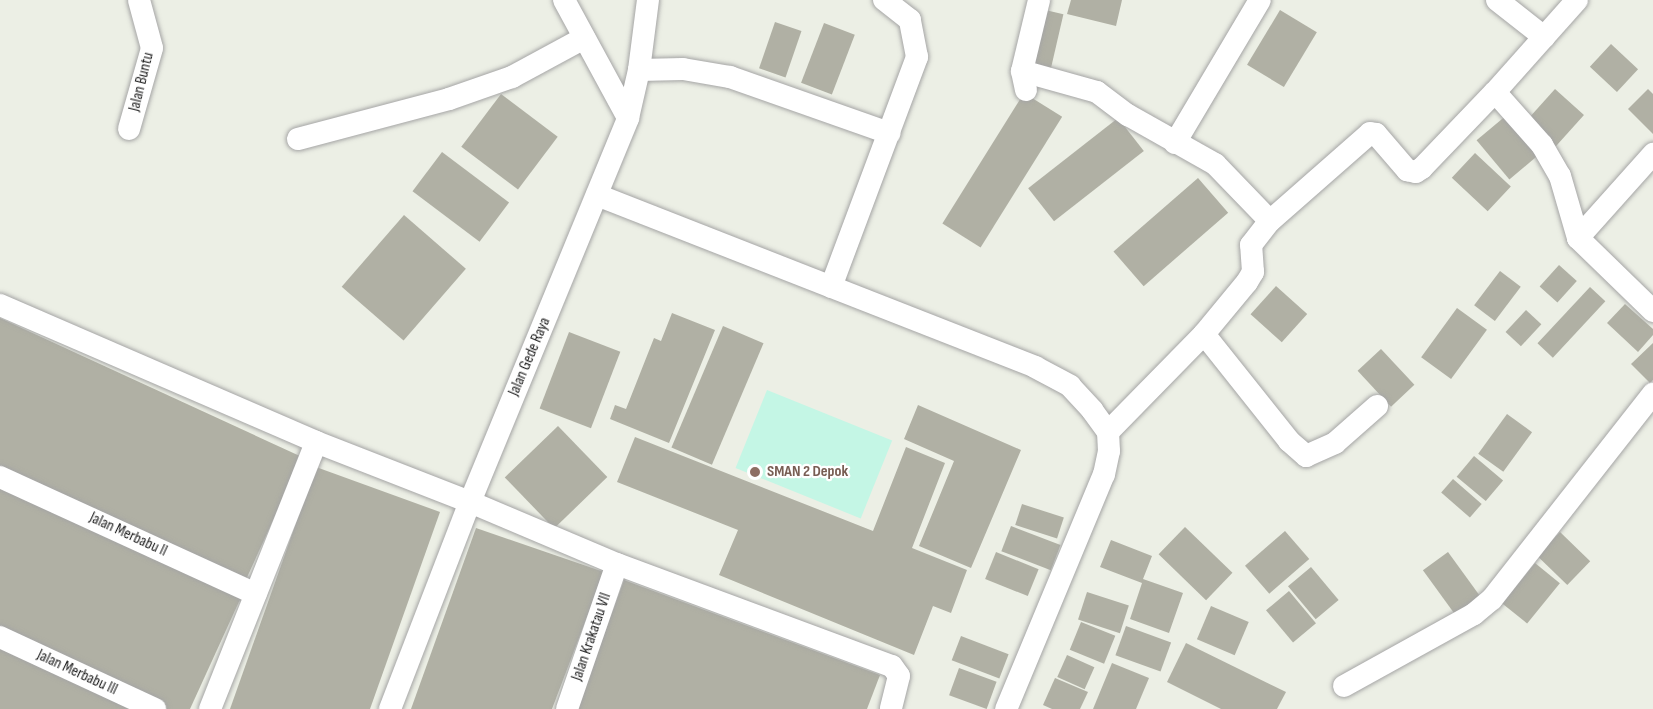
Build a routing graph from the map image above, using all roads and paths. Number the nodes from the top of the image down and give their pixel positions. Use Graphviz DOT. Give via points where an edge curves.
graph roads {
  1 [pos="139,0"];
  2 [pos="564,0"];
  3 [pos="648,0"];
  4 [pos="884,0"];
  5 [pos="1039,0"];
  6 [pos="1260,0"];
  7 [pos="1497,0"];
  8 [pos="1577,0"];
  9 [pos="1544,37"];
  10 [pos="584,38"];
  11 [pos="639,70"];
  12 [pos="1496,92"];
  13 [pos="627,118"];
  14 [pos="129,129"];
  15 [pos="889,133"];
  16 [pos="298,139"];
  17 [pos="1175,143"];
  18 [pos="1653,154"];
  19 [pos="597,195"];
  20 [pos="1270,220"];
  21 [pos="1578,238"];
  22 [pos="831,287"];
  23 [pos="0,305"];
  24 [pos="1653,311"];
  25 [pos="1204,334"];
  26 [pos="1653,394"];
  27 [pos="1377,406"];
  28 [pos="1108,432"];
  29 [pos="316,442"];
  30 [pos="0,477"];
  31 [pos="470,502"];
  32 [pos="617,564"];
  33 [pos="256,594"];
  34 [pos="0,637"];
  35 [pos="1344,686"];
  36 [pos="155,709"];
  37 [pos="210,709"];
  38 [pos="390,709"];
  39 [pos="567,709"];
  40 [pos="891,709"];
  41 [pos="1006,709"];
  1 -- 14 [label="street, Jalan Buntu" via="152,48"];
  2 -- 10 [label="street"];
  3 -- 11 [label="street, Jalan Gede Raya"];
  4 -- 15 [label="street" via="910,20 917,57"];
  5 -- 17 [label="street" via="1024,81 1097,92"];
  6 -- 17 [label="street"];
  7 -- 9 [label="street"];
  8 -- 9 [label="street"];
  9 -- 12 [label="street"];
  10 -- 13 [label="street"];
  10 -- 16 [label="street" via="512,77 449,99"];
  11 -- 13 [label="street, Jalan Gede Raya"];
  11 -- 15 [label="street" via="683,69 730,77"];
  12 -- 20 [label="street" via="1416,172 1407,170 1376,134 1370,133"];
  12 -- 21 [label="street" via="1542,145 1560,176"];
  13 -- 19 [label="street, Jalan Gede Raya"];
  15 -- 22 [label="street"];
  17 -- 20 [label="street" via="1215,164"];
  18 -- 21 [label="street"];
  19 -- 22 [label="street"];
  19 -- 31 [label="street, Jalan Gede Raya"];
  20 -- 25 [label="street" via="1251,245 1253,272"];
  21 -- 24 [label="street"];
  22 -- 28 [label="street" via="1044,372 1070,386"];
  23 -- 29 [label="street"];
  25 -- 27 [label="street" via="1289,441 1306,456 1335,443"];
  25 -- 28 [label="street"];
  26 -- 35 [label="street" via="1492,599 1474,614"];
  28 -- 41 [label="street" via="1104,474"];
  29 -- 31 [label="street"];
  29 -- 33 [label="street"];
  30 -- 33 [label="street, Jalan Merbabu II"];
  31 -- 32 [label="street"];
  31 -- 38 [label="street, Jalan Gede Raya"];
  32 -- 39 [label="street, Jalan Krakatau VII"];
  32 -- 40 [label="street" via="892,666 899,676"];
  33 -- 37 [label="street"];
  34 -- 36 [label="street, Jalan Merbabu III"];
}
